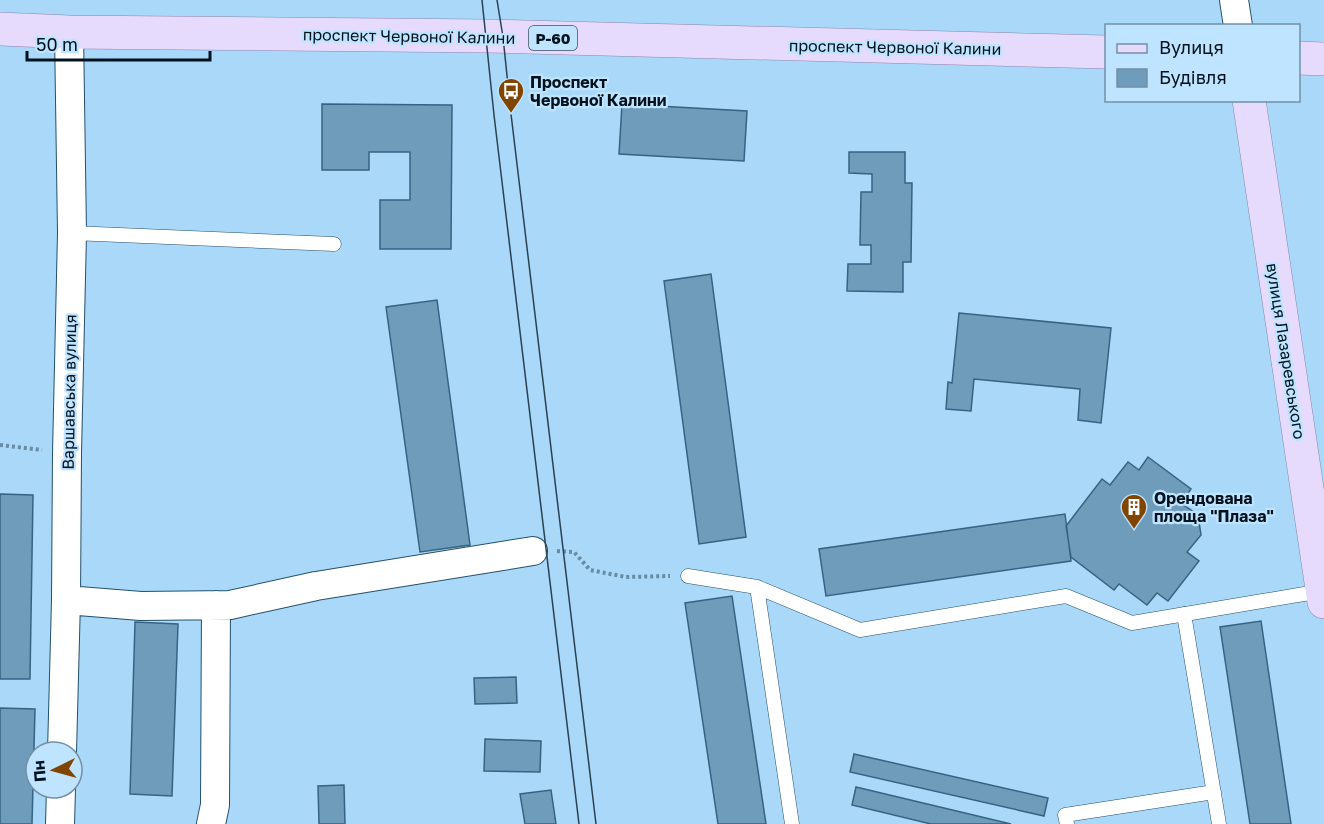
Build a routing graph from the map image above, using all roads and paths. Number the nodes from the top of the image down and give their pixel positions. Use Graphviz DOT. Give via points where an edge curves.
graph roads {
  1 [pos="1234,0"];
  2 [pos="1238,24"];
  3 [pos="0,29"];
  4 [pos="69,32"];
  5 [pos="1105,52"];
  6 [pos="1300,58"];
  7 [pos="1324,59"];
  8 [pos="1249,102"];
  9 [pos="72,233"];
  10 [pos="334,244"];
  11 [pos="0,445"];
  12 [pos="67,453"];
  13 [pos="533,551"];
  14 [pos="688,576"];
  15 [pos="757,587"];
  16 [pos="1323,597"];
  17 [pos="66,600"];
  18 [pos="216,605"];
  19 [pos="1184,614"];
  20 [pos="62,740"];
  21 [pos="1214,792"];
  22 [pos="61,800"];
  23 [pos="60,824"];
  24 [pos="211,824"];
  25 [pos="792,824"];
  26 [pos="1067,824"];
  27 [pos="1219,824"];
  1 -- 2 [label="street"];
  3 -- 4 [label="main road, проспект Червоної Калини / Р-60"];
  4 -- 5 [label="main road, проспект Червоної Калини / Р-60" via="487,36"];
  4 -- 9 [label="street, Варшавська вулиця"];
  6 -- 7 [label="main road"];
  8 -- 16 [label="main road, вулиця Лазаревського"];
  9 -- 10 [label="lane"];
  9 -- 12 [label="street, Варшавська вулиця"];
  11 -- 12 [label="path"];
  12 -- 17 [label="street, Варшавська вулиця"];
  13 -- 14 [label="path" via="574,552 590,570 626,577"];
  13 -- 18 [label="street"];
  14 -- 15 [label="lane"];
  15 -- 19 [label="lane" via="860,630 1066,596 1132,623"];
  15 -- 25 [label="lane"];
  16 -- 19 [label="lane"];
  17 -- 18 [label="street" via="141,606"];
  17 -- 20 [label="street, Варшавська вулиця"];
  18 -- 24 [label="street" via="215,805"];
  19 -- 21 [label="lane"];
  21 -- 26 [label="lane" via="1065,815"];
  21 -- 27 [label="lane"];
  22 -- 23 [label="street"];
}
